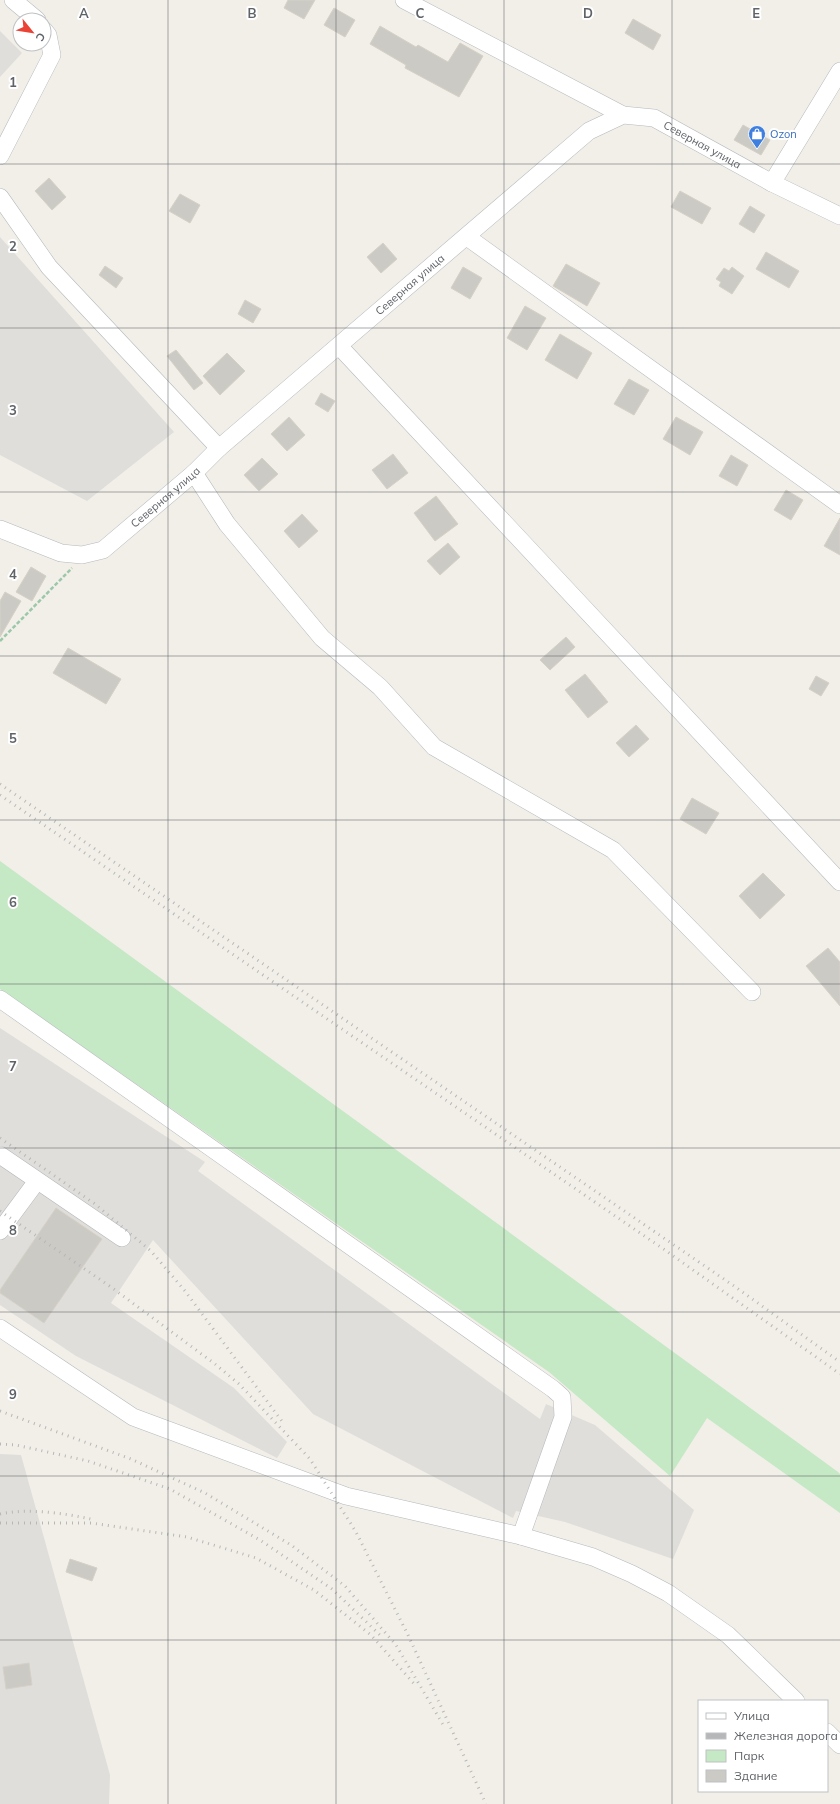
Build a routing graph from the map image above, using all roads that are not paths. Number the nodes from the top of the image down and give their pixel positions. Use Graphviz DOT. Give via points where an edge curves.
graph roads {
  1 [pos="13,0"];
  2 [pos="404,0"];
  3 [pos="27,12"];
  4 [pos="51,52"];
  5 [pos="840,71"];
  6 [pos="623,115"];
  7 [pos="0,156"];
  8 [pos="772,183"];
  9 [pos="0,197"];
  10 [pos="840,216"];
  11 [pos="467,237"];
  12 [pos="340,346"];
  13 [pos="219,448"];
  14 [pos="194,473"];
  15 [pos="840,505"];
  16 [pos="0,529"];
  17 [pos="840,882"];
  18 [pos="752,992"];
  19 [pos="0,998"];
  20 [pos="0,1155"];
  21 [pos="37,1181"];
  22 [pos="0,1232"];
  23 [pos="122,1238"];
  24 [pos="0,1328"];
  25 [pos="521,1536"];
  26 [pos="795,1700"];
  27 [pos="828,1733"];
  28 [pos="840,1744"];
  1 -- 3 [label="street"];
  2 -- 6 [label="street"];
  4 -- 7 [label="street"];
  5 -- 8 [label="street"];
  6 -- 8 [label="street, Северная улица" via="654,118"];
  6 -- 11 [label="street, Северная улица" via="589,131"];
  8 -- 10 [label="street, Северная улица"];
  9 -- 13 [label="street" via="49,267"];
  11 -- 12 [label="street, Северная улица"];
  11 -- 15 [label="street"];
  12 -- 13 [label="street, Северная улица"];
  12 -- 17 [label="street"];
  13 -- 14 [label="street, Северная улица"];
  14 -- 16 [label="street, Северная улица" via="104,550 82,555 61,553"];
  14 -- 18 [label="street" via="227,524 322,638 380,687 434,747 613,850"];
  19 -- 25 [label="street" via="562,1397 563,1417"];
  20 -- 21 [label="street"];
  21 -- 22 [label="street"];
  21 -- 23 [label="street"];
  24 -- 25 [label="street" via="133,1417 346,1496"];
  25 -- 26 [label="street" via="593,1558 668,1593 728,1635"];
  27 -- 28 [label="street"];
}
